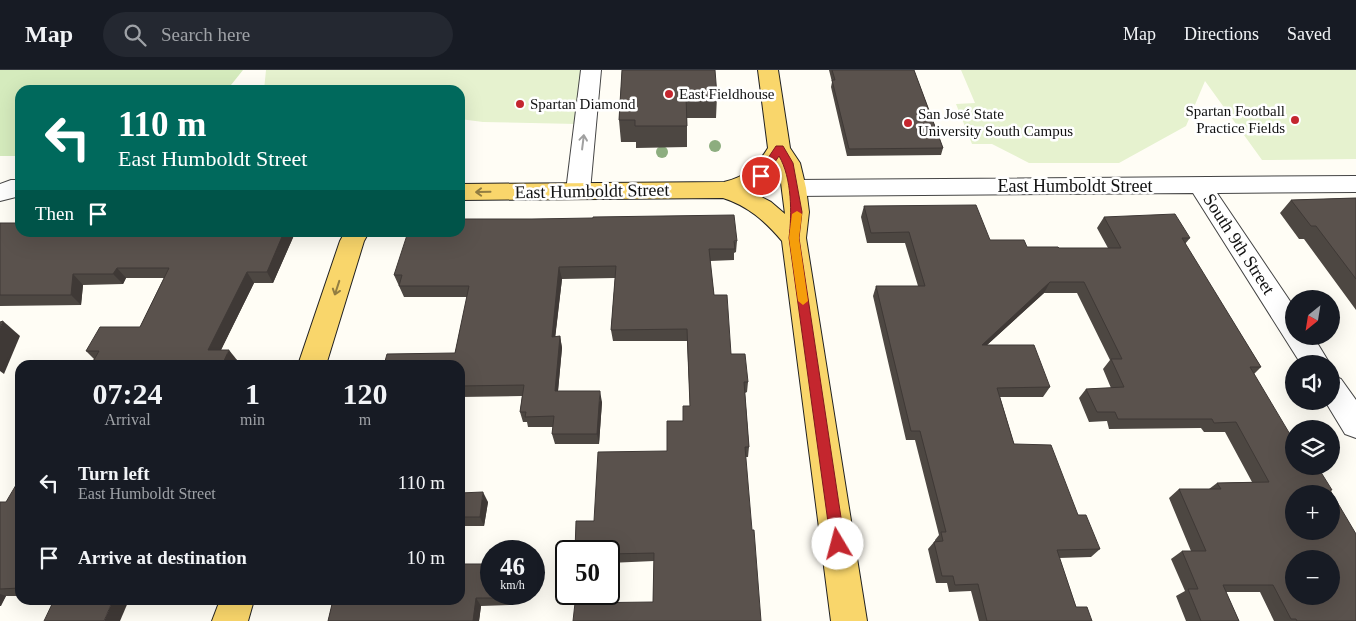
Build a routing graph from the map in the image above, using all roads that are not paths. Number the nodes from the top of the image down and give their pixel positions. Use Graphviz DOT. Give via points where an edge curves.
graph roads {
  1 [pos="591,70"];
  2 [pos="768,70"];
  3 [pos="780,148"];
  4 [pos="1356,184"];
  5 [pos="1200,185"];
  6 [pos="15,188"];
  7 [pos="794,188"];
  8 [pos="724,190"];
  9 [pos="578,191"];
  10 [pos="0,192"];
  11 [pos="465,192"];
  12 [pos="351,237"];
  13 [pos="794,238"];
  14 [pos="1285,315"];
  15 [pos="314,360"];
  16 [pos="1340,400"];
  17 [pos="1356,424"];
  18 [pos="235,605"];
  19 [pos="230,621"];
  20 [pos="849,621"];
  9 -- 1 [label="street, one-way"];
  2 -- 3 [label="main road"];
  3 -- 7 [label="main road" via="788,163"];
  3 -- 8 [label="main road, East Humboldt Street" via="761,176 748,184"];
  4 -- 5 [label="street, East Humboldt Street"];
  5 -- 7 [label="street, East Humboldt Street"];
  5 -- 14 [label="street, South 9th Street"];
  6 -- 10 [label="street"];
  7 -- 13 [label="main road" via="797,212"];
  8 -- 9 [label="main road, East Humboldt Street"];
  8 -- 13 [label="main road, East Humboldt Street" via="748,197 764,207"];
  9 -- 11 [label="main road, East Humboldt Street, one-way"];
  12 -- 15 [label="main road, one-way"];
  13 -- 20 [label="main road"];
  16 -- 17 [label="street"];
  18 -- 19 [label="main road"];
}
